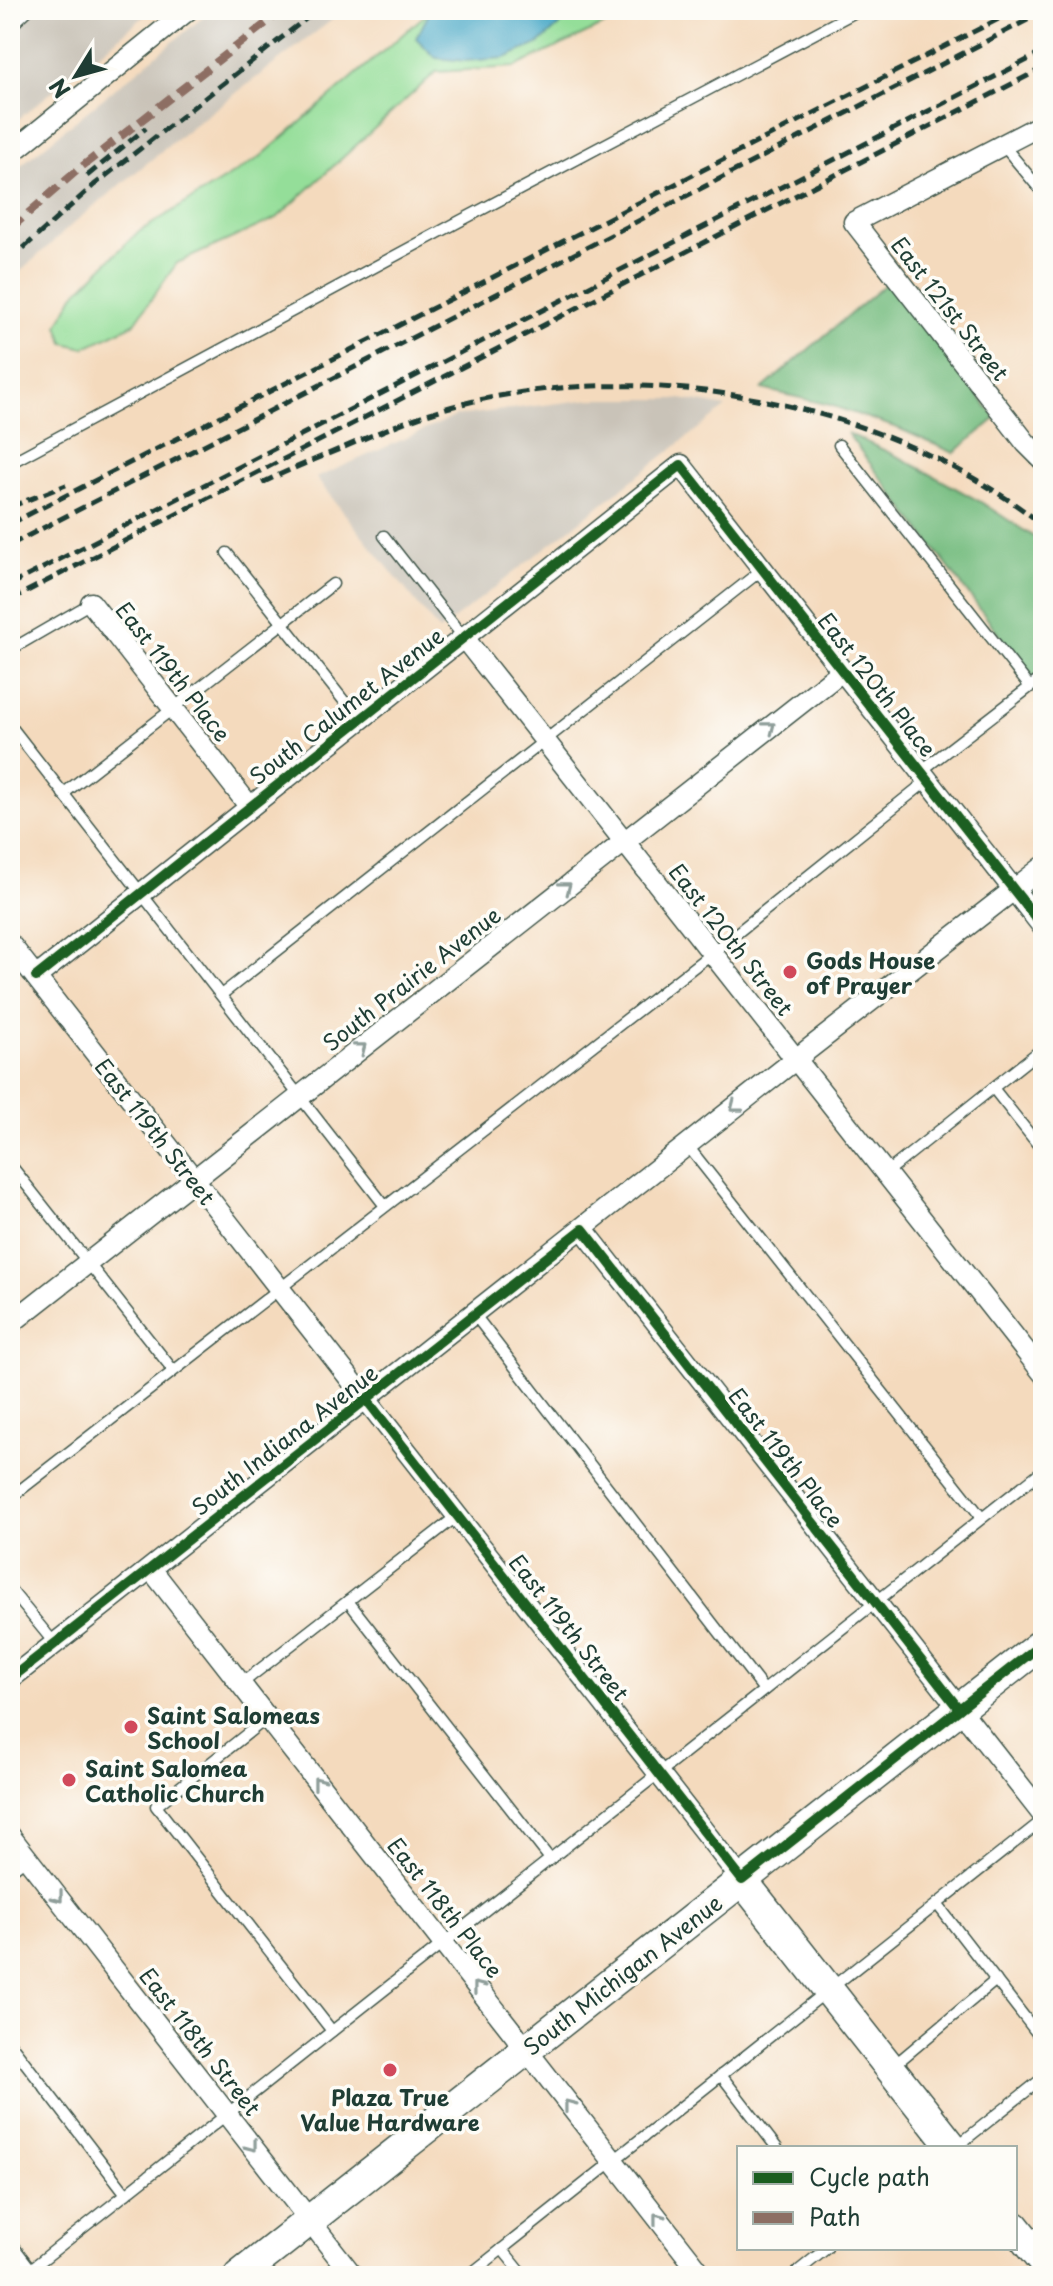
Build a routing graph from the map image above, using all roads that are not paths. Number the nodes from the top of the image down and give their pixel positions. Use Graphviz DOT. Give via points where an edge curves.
graph roads {
  1 [pos="28,10"];
  2 [pos="188,10"];
  3 [pos="859,10"];
  4 [pos="10,27"];
  5 [pos="1043,124"];
  6 [pos="1003,145"];
  7 [pos="10,154"];
  8 [pos="1043,193"];
  9 [pos="839,445"];
  10 [pos="1043,460"];
  11 [pos="10,463"];
  12 [pos="681,465"];
  13 [pos="384,536"];
  14 [pos="227,553"];
  15 [pos="763,569"];
  16 [pos="333,584"];
  17 [pos="91,603"];
  18 [pos="283,623"];
  19 [pos="464,638"];
  20 [pos="10,650"];
  21 [pos="842,671"];
  22 [pos="1043,677"];
  23 [pos="1030,687"];
  24 [pos="173,708"];
  25 [pos="359,720"];
  26 [pos="10,725"];
  27 [pos="545,741"];
  28 [pos="924,776"];
  29 [pos="63,794"];
  30 [pos="250,807"];
  31 [pos="624,841"];
  32 [pos="1043,867"];
  33 [pos="1013,890"];
  34 [pos="141,893"];
  35 [pos="1043,927"];
  36 [pos="10,944"];
  37 [pos="712,953"];
  38 [pos="36,977"];
  39 [pos="221,995"];
  40 [pos="1043,1048"];
  41 [pos="796,1059"];
  42 [pos="993,1088"];
  43 [pos="300,1096"];
  44 [pos="687,1145"];
  45 [pos="1043,1151"];
  46 [pos="10,1164"];
  47 [pos="886,1173"];
  48 [pos="194,1179"];
  49 [pos="385,1206"];
  50 [pos="583,1229"];
  51 [pos="89,1262"];
  52 [pos="279,1288"];
  53 [pos="474,1314"];
  54 [pos="10,1324"];
  55 [pos="173,1370"];
  56 [pos="1043,1373"];
  57 [pos="366,1399"];
  58 [pos="1043,1470"];
  59 [pos="10,1498"];
  60 [pos="457,1516"];
  61 [pos="982,1518"];
  62 [pos="151,1569"];
  63 [pos="10,1589"];
  64 [pos="348,1601"];
  65 [pos="875,1602"];
  66 [pos="1043,1643"];
  67 [pos="55,1644"];
  68 [pos="10,1679"];
  69 [pos="241,1684"];
  70 [pos="764,1690"];
  71 [pos="959,1709"];
  72 [pos="267,1718"];
  73 [pos="659,1773"];
  74 [pos="1043,1817"];
  75 [pos="10,1836"];
  76 [pos="27,1858"];
  77 [pos="550,1859"];
  78 [pos="10,1871"];
  79 [pos="742,1880"];
  80 [pos="937,1904"];
  81 [pos="443,1943"];
  82 [pos="996,1980"];
  83 [pos="829,1990"];
  84 [pos="332,2031"];
  85 [pos="1043,2041"];
  86 [pos="10,2043"];
  87 [pos="526,2049"];
  88 [pos="891,2069"];
  89 [pos="721,2075"];
  90 [pos="1043,2078"];
  91 [pos="227,2114"];
  92 [pos="775,2146"];
  93 [pos="952,2146"];
  94 [pos="957,2146"];
  95 [pos="613,2161"];
  96 [pos="126,2194"];
  97 [pos="310,2220"];
  98 [pos="1017,2229"];
  99 [pos="502,2249"];
  100 [pos="10,2250"];
  101 [pos="824,2250"];
  102 [pos="1043,2261"];
  103 [pos="26,2275"];
  104 [pos="239,2276"];
  105 [pos="353,2276"];
  106 [pos="468,2276"];
  107 [pos="524,2276"];
  108 [pos="703,2276"];
  109 [pos="792,2276"];
  110 [pos="1023,2276"];
  1 -- 4 [label="lane"];
  2 -- 7 [label="street"];
  3 -- 11 [label="lane"];
  5 -- 6 [label="street"];
  6 -- 8 [label="lane"];
  6 -- 10 [label="street, East 121st Street" via="854,222"];
  9 -- 23 [label="lane"];
  12 -- 15 [label="street, East 120th Place"];
  12 -- 19 [label="street, South Calumet Avenue"];
  13 -- 19 [label="lane, East 120th Street"];
  14 -- 18 [label="lane"];
  15 -- 21 [label="street, East 120th Place"];
  15 -- 27 [label="lane"];
  16 -- 18 [label="lane"];
  17 -- 20 [label="lane"];
  17 -- 24 [label="street, East 119th Place"];
  18 -- 24 [label="lane"];
  18 -- 25 [label="lane"];
  19 -- 25 [label="street, South Calumet Avenue"];
  19 -- 27 [label="street, East 120th Street"];
  21 -- 28 [label="street, East 120th Place"];
  31 -- 21 [label="street, South Prairie Avenue, one-way"];
  22 -- 23 [label="lane"];
  23 -- 28 [label="lane"];
  24 -- 29 [label="lane"];
  24 -- 30 [label="street, East 119th Place"];
  25 -- 30 [label="street, South Calumet Avenue"];
  26 -- 29 [label="lane"];
  27 -- 31 [label="street, East 120th Street"];
  27 -- 39 [label="lane"];
  28 -- 33 [label="street, East 120th Place"];
  28 -- 37 [label="lane"];
  29 -- 34 [label="lane"];
  30 -- 34 [label="street, South Calumet Avenue"];
  31 -- 37 [label="street, East 120th Street"];
  43 -- 31 [label="street, South Prairie Avenue, one-way"];
  32 -- 33 [label="street, South Indiana Avenue"];
  33 -- 35 [label="street, East 120th Place"];
  33 -- 41 [label="street, South Indiana Avenue"];
  34 -- 38 [label="street, South Calumet Avenue"];
  34 -- 39 [label="lane"];
  36 -- 38 [label="street, East 119th Street"];
  37 -- 41 [label="street, East 120th Street"];
  37 -- 49 [label="lane"];
  38 -- 48 [label="street, East 119th Street"];
  39 -- 43 [label="lane"];
  40 -- 42 [label="lane"];
  41 -- 44 [label="street, South Indiana Avenue, one-way"];
  41 -- 47 [label="street, East 120th Street"];
  42 -- 45 [label="lane"];
  42 -- 47 [label="lane"];
  43 -- 48 [label="street, South Prairie Avenue"];
  43 -- 49 [label="lane"];
  44 -- 50 [label="street, South Indiana Avenue"];
  44 -- 61 [label="lane"];
  46 -- 51 [label="lane"];
  47 -- 56 [label="street, East 120th Street"];
  48 -- 51 [label="street, South Prairie Avenue"];
  48 -- 52 [label="street, East 119th Street"];
  49 -- 52 [label="lane"];
  50 -- 53 [label="street, South Indiana Avenue"];
  50 -- 65 [label="street, East 119th Place"];
  51 -- 54 [label="street, South Prairie Avenue"];
  51 -- 55 [label="lane"];
  52 -- 55 [label="lane"];
  52 -- 57 [label="street, East 119th Street"];
  53 -- 57 [label="street, South Indiana Avenue"];
  53 -- 70 [label="lane"];
  55 -- 59 [label="lane"];
  57 -- 60 [label="street, East 119th Street"];
  57 -- 62 [label="street, South Indiana Avenue"];
  58 -- 61 [label="lane"];
  60 -- 64 [label="lane"];
  60 -- 73 [label="street, East 119th Street"];
  61 -- 65 [label="lane"];
  62 -- 67 [label="street, South Indiana Avenue"];
  62 -- 69 [label="street, East 118th Place"];
  63 -- 67 [label="lane"];
  64 -- 69 [label="lane"];
  64 -- 77 [label="lane"];
  65 -- 70 [label="lane"];
  65 -- 71 [label="street, East 119th Place"];
  66 -- 71 [label="main road, South Michigan Avenue"];
  67 -- 68 [label="street, South Indiana Avenue"];
  69 -- 72 [label="street, East 118th Place"];
  70 -- 73 [label="lane"];
  71 -- 74 [label="street, East 119th Place"];
  71 -- 79 [label="main road, South Michigan Avenue"];
  81 -- 72 [label="street, East 118th Place, one-way"];
  72 -- 84 [label="lane" via="156,1806"];
  73 -- 77 [label="lane"];
  73 -- 79 [label="street, East 119th Street"];
  74 -- 80 [label="lane"];
  75 -- 76 [label="street, East 118th Street"];
  76 -- 78 [label="lane"];
  76 -- 91 [label="street, East 118th Street, one-way"];
  77 -- 81 [label="lane"];
  79 -- 83 [label="main road, East 119th Street"];
  79 -- 87 [label="main road, South Michigan Avenue"];
  80 -- 82 [label="lane"];
  80 -- 83 [label="lane"];
  81 -- 84 [label="lane"];
  87 -- 81 [label="street, East 118th Place, one-way"];
  82 -- 85 [label="lane"];
  82 -- 88 [label="lane"];
  83 -- 88 [label="main road, East 119th Street"];
  83 -- 89 [label="lane"];
  84 -- 91 [label="lane"];
  86 -- 96 [label="lane"];
  95 -- 87 [label="street, East 118th Place, one-way"];
  87 -- 97 [label="main road, South Michigan Avenue"];
  88 -- 93 [label="main road, East 119th Street"];
  89 -- 92 [label="lane"];
  89 -- 95 [label="lane"];
  90 -- 94 [label="lane"];
  91 -- 96 [label="lane"];
  91 -- 97 [label="street, East 118th Street, one-way"];
  95 -- 99 [label="lane"];
  108 -- 95 [label="street, East 118th Place, one-way"];
  96 -- 103 [label="lane"];
  97 -- 104 [label="main road, South Michigan Avenue"];
  97 -- 105 [label="street, East 118th Street"];
  98 -- 102 [label="main road"];
  99 -- 106 [label="lane"];
  99 -- 107 [label="lane"];
  100 -- 103 [label="street"];
  101 -- 109 [label="lane"];
  102 -- 110 [label="main road"];
}
